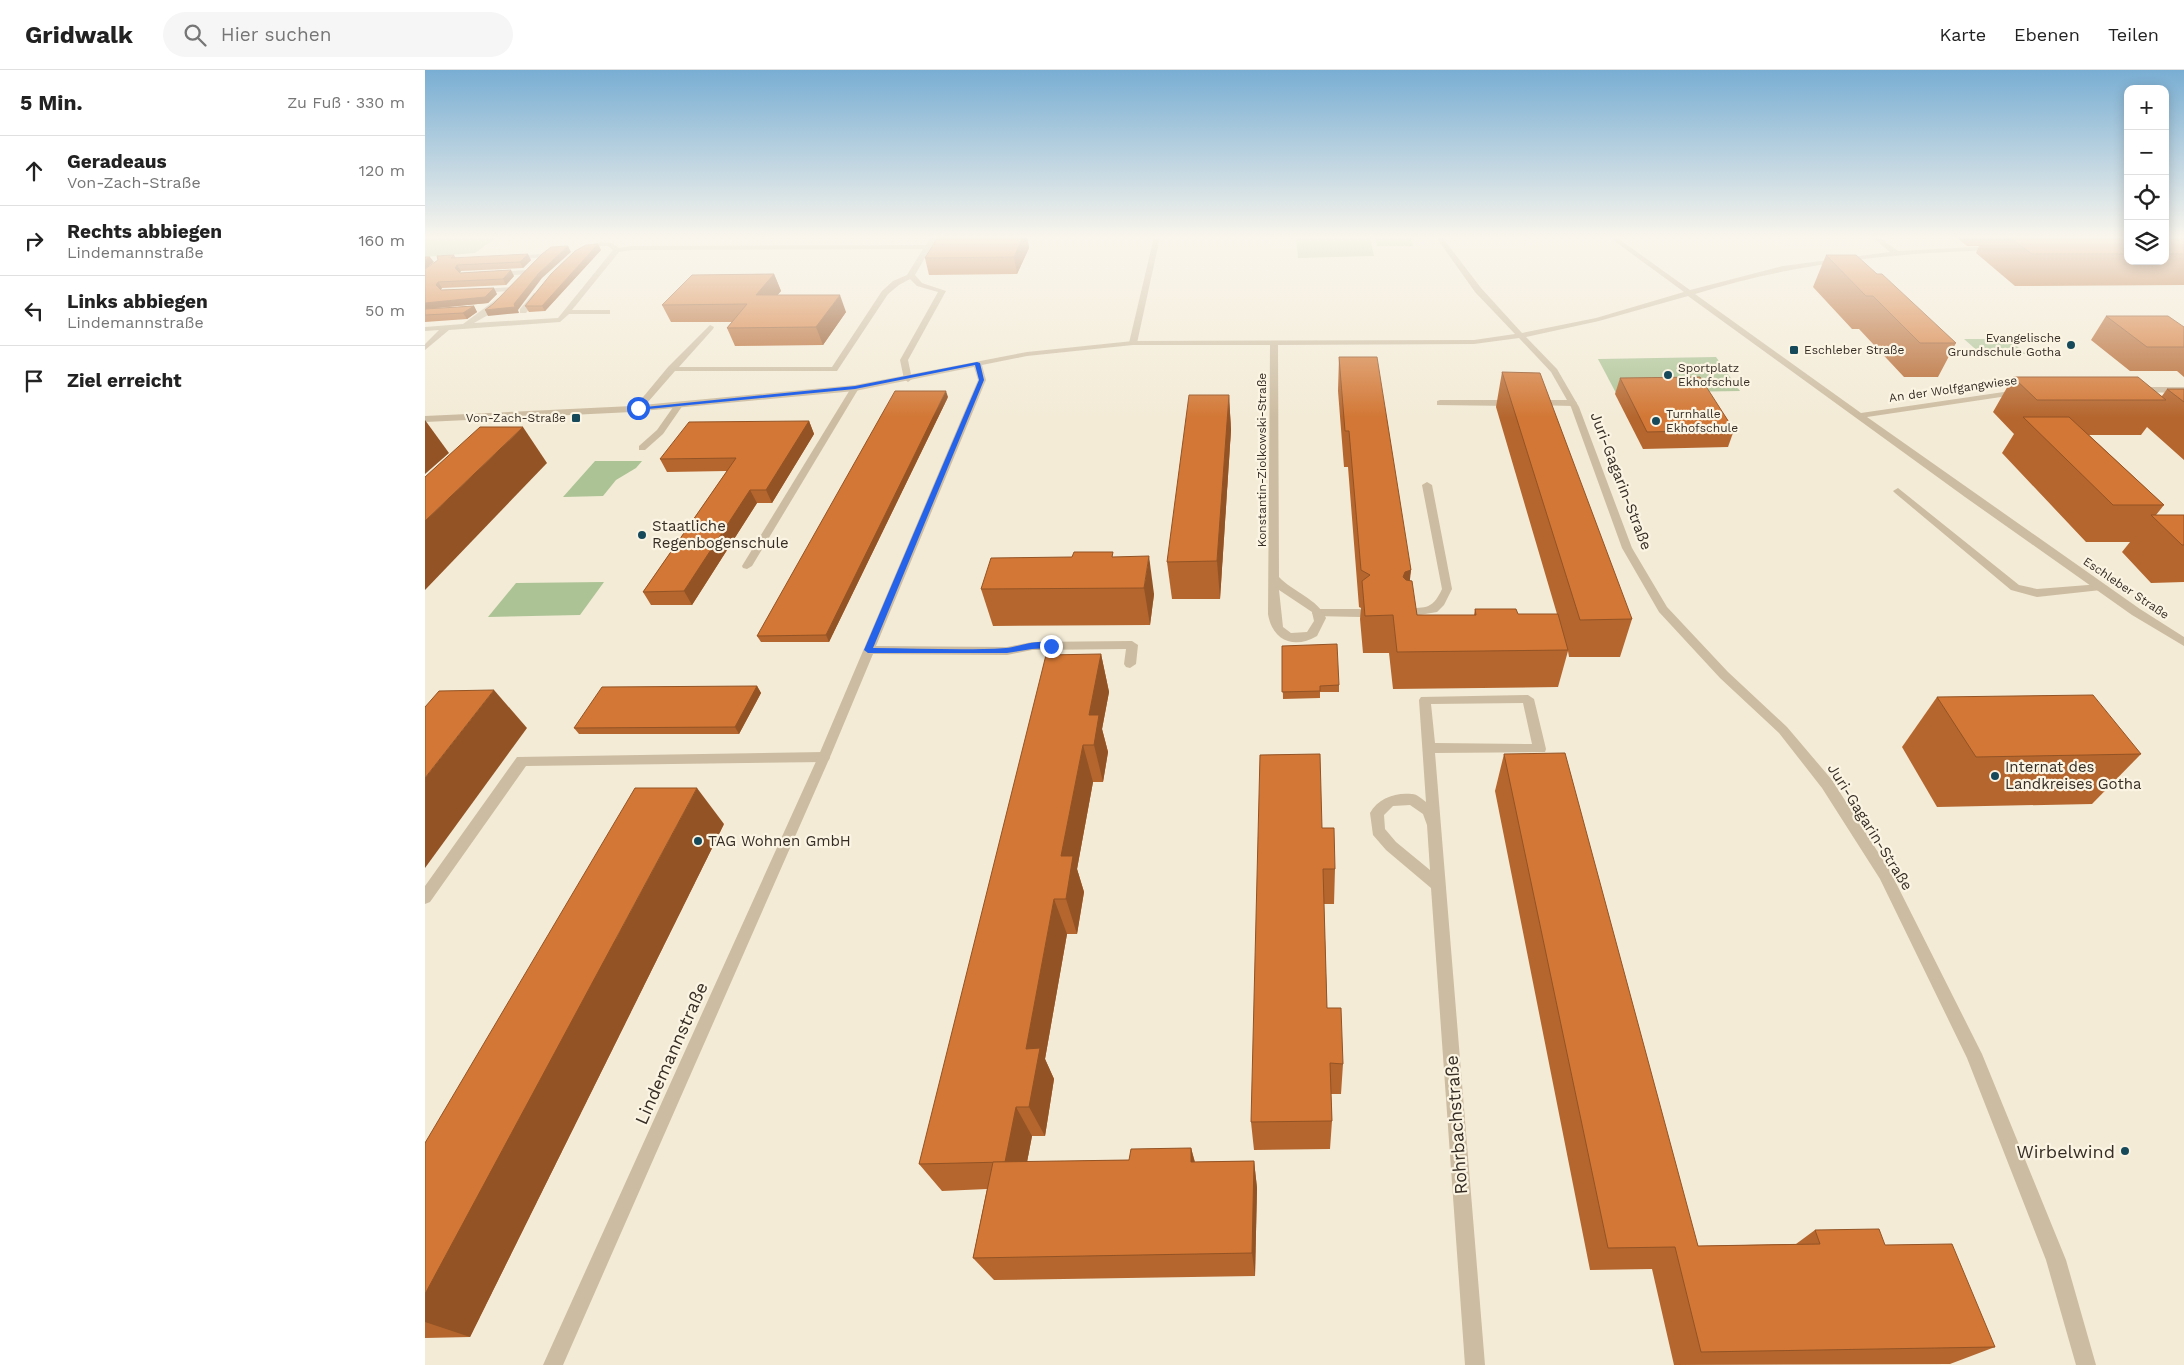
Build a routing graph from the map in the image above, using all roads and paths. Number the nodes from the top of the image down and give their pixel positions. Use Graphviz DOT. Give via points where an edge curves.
graph roads {
  1 [pos="501,297"];
  2 [pos="535,297"];
  3 [pos="578,297"];
  4 [pos="882,297"];
  5 [pos="938,297"];
  6 [pos="1143,297"];
  7 [pos="1485,297"];
  8 [pos="1676,297"];
  9 [pos="1693,297"];
  10 [pos="491,307"];
  11 [pos="473,308"];
  12 [pos="523,311"];
  13 [pos="566,312"];
  14 [pos="607,312"];
  15 [pos="463,327"];
  16 [pos="710,327"];
  17 [pos="446,328"];
  18 [pos="425,329"];
  19 [pos="1522,336"];
  20 [pos="1275,342"];
  21 [pos="1133,343"];
  22 [pos="425,348"];
  23 [pos="977,363"];
  24 [pos="671,369"];
  25 [pos="907,379"];
  26 [pos="855,388"];
  27 [pos="2031,390"];
  28 [pos="2126,390"];
  29 [pos="2172,390"];
  30 [pos="2184,390"];
  31 [pos="2184,399"];
  32 [pos="1440,403"];
  33 [pos="1573,403"];
  34 [pos="679,404"];
  35 [pos="638,408"];
  36 [pos="509,415"];
  37 [pos="1858,416"];
  38 [pos="425,419"];
  39 [pos="497,426"];
  40 [pos="642,448"];
  41 [pos="1427,485"];
  42 [pos="1898,491"];
  43 [pos="747,566"];
  44 [pos="1274,578"];
  45 [pos="2101,587"];
  46 [pos="1318,613"];
  47 [pos="1360,613"];
  48 [pos="1407,613"];
  49 [pos="2184,642"];
  50 [pos="868,650"];
  51 [pos="1130,664"];
  52 [pos="1429,748"];
  53 [pos="824,757"];
  54 [pos="1434,825"];
  55 [pos="1437,884"];
  56 [pos="425,898"];
  57 [pos="553,1365"];
  58 [pos="1475,1365"];
  59 [pos="2085,1365"];
  1 -- 10 [label="street"];
  2 -- 12 [label="street"];
  3 -- 13 [label="street"];
  4 -- 24 [label="street" via="834,369"];
  5 -- 25 [label="street" via="904,360"];
  6 -- 21 [label="street"];
  7 -- 19 [label="street, Juri-Gagarin-Straße"];
  8 -- 19 [label="street"];
  9 -- 37 [label="street, Eschleber Straße"];
  10 -- 11 [label="street"];
  10 -- 15 [label="street"];
  13 -- 14 [label="street"];
  13 -- 15 [label="street" via="560,320"];
  15 -- 17 [label="street"];
  16 -- 24 [label="street"];
  17 -- 18 [label="street"];
  17 -- 22 [label="street"];
  19 -- 20 [label="street" via="1474,342"];
  19 -- 33 [label="street, Juri-Gagarin-Straße" via="1554,371"];
  20 -- 21 [label="street"];
  20 -- 44 [label="street, Konstantin-Ziolkowski-Straße"];
  21 -- 23 [label="street" via="1072,348"];
  23 -- 25 [label="street"];
  23 -- 50 [label="street, Lindemannstraße" via="982,380"];
  24 -- 35 [label="street"];
  25 -- 26 [label="street"];
  26 -- 34 [label="street"];
  26 -- 43 [label="street"];
  27 -- 37 [label="street, An der Wolfgangwiese"];
  28 -- 29 [label="street"];
  29 -- 30 [label="street"];
  29 -- 31 [label="street"];
  32 -- 33 [label="street"];
  33 -- 59 [label="street, Juri-Gagarin-Straße" via="1627,548 1663,609 1724,675 1783,730 1827,784 1885,875 1974,1054 2056,1260"];
  34 -- 35 [label="street"];
  34 -- 40 [label="street" via="660,432"];
  35 -- 36 [label="street"];
  36 -- 38 [label="street"];
  36 -- 39 [label="street"];
  37 -- 45 [label="street, Eschleber Straße"];
  41 -- 48 [label="street" via="1447,589 1441,603 1431,612"];
  42 -- 45 [label="street" via="2015,588 2037,593"];
  44 -- 46 [label="street"];
  44 -- 46 [label="street, Konstantin-Ziolkowski-Straße" via="1275,621 1277,629 1285,636 1302,637 1314,632 1320,618"];
  45 -- 49 [label="street, Eschleber Straße"];
  46 -- 47 [label="street"];
  50 -- 51 [label="street" via="1007,651 1032,646 1132,645"];
  50 -- 53 [label="street, Lindemannstraße"];
  52 -- 52 [label="street, Rohrbachstraße" via="1540,749 1528,699 1425,700"];
  52 -- 54 [label="street, Rohrbachstraße"];
  53 -- 56 [label="street" via="523,761"];
  53 -- 57 [label="street, Lindemannstraße"];
  54 -- 55 [label="street, Rohrbachstraße"];
  54 -- 55 [label="street" via="1428,811 1412,799 1390,801 1377,813 1378,831"];
  55 -- 58 [label="street, Rohrbachstraße"];
}
